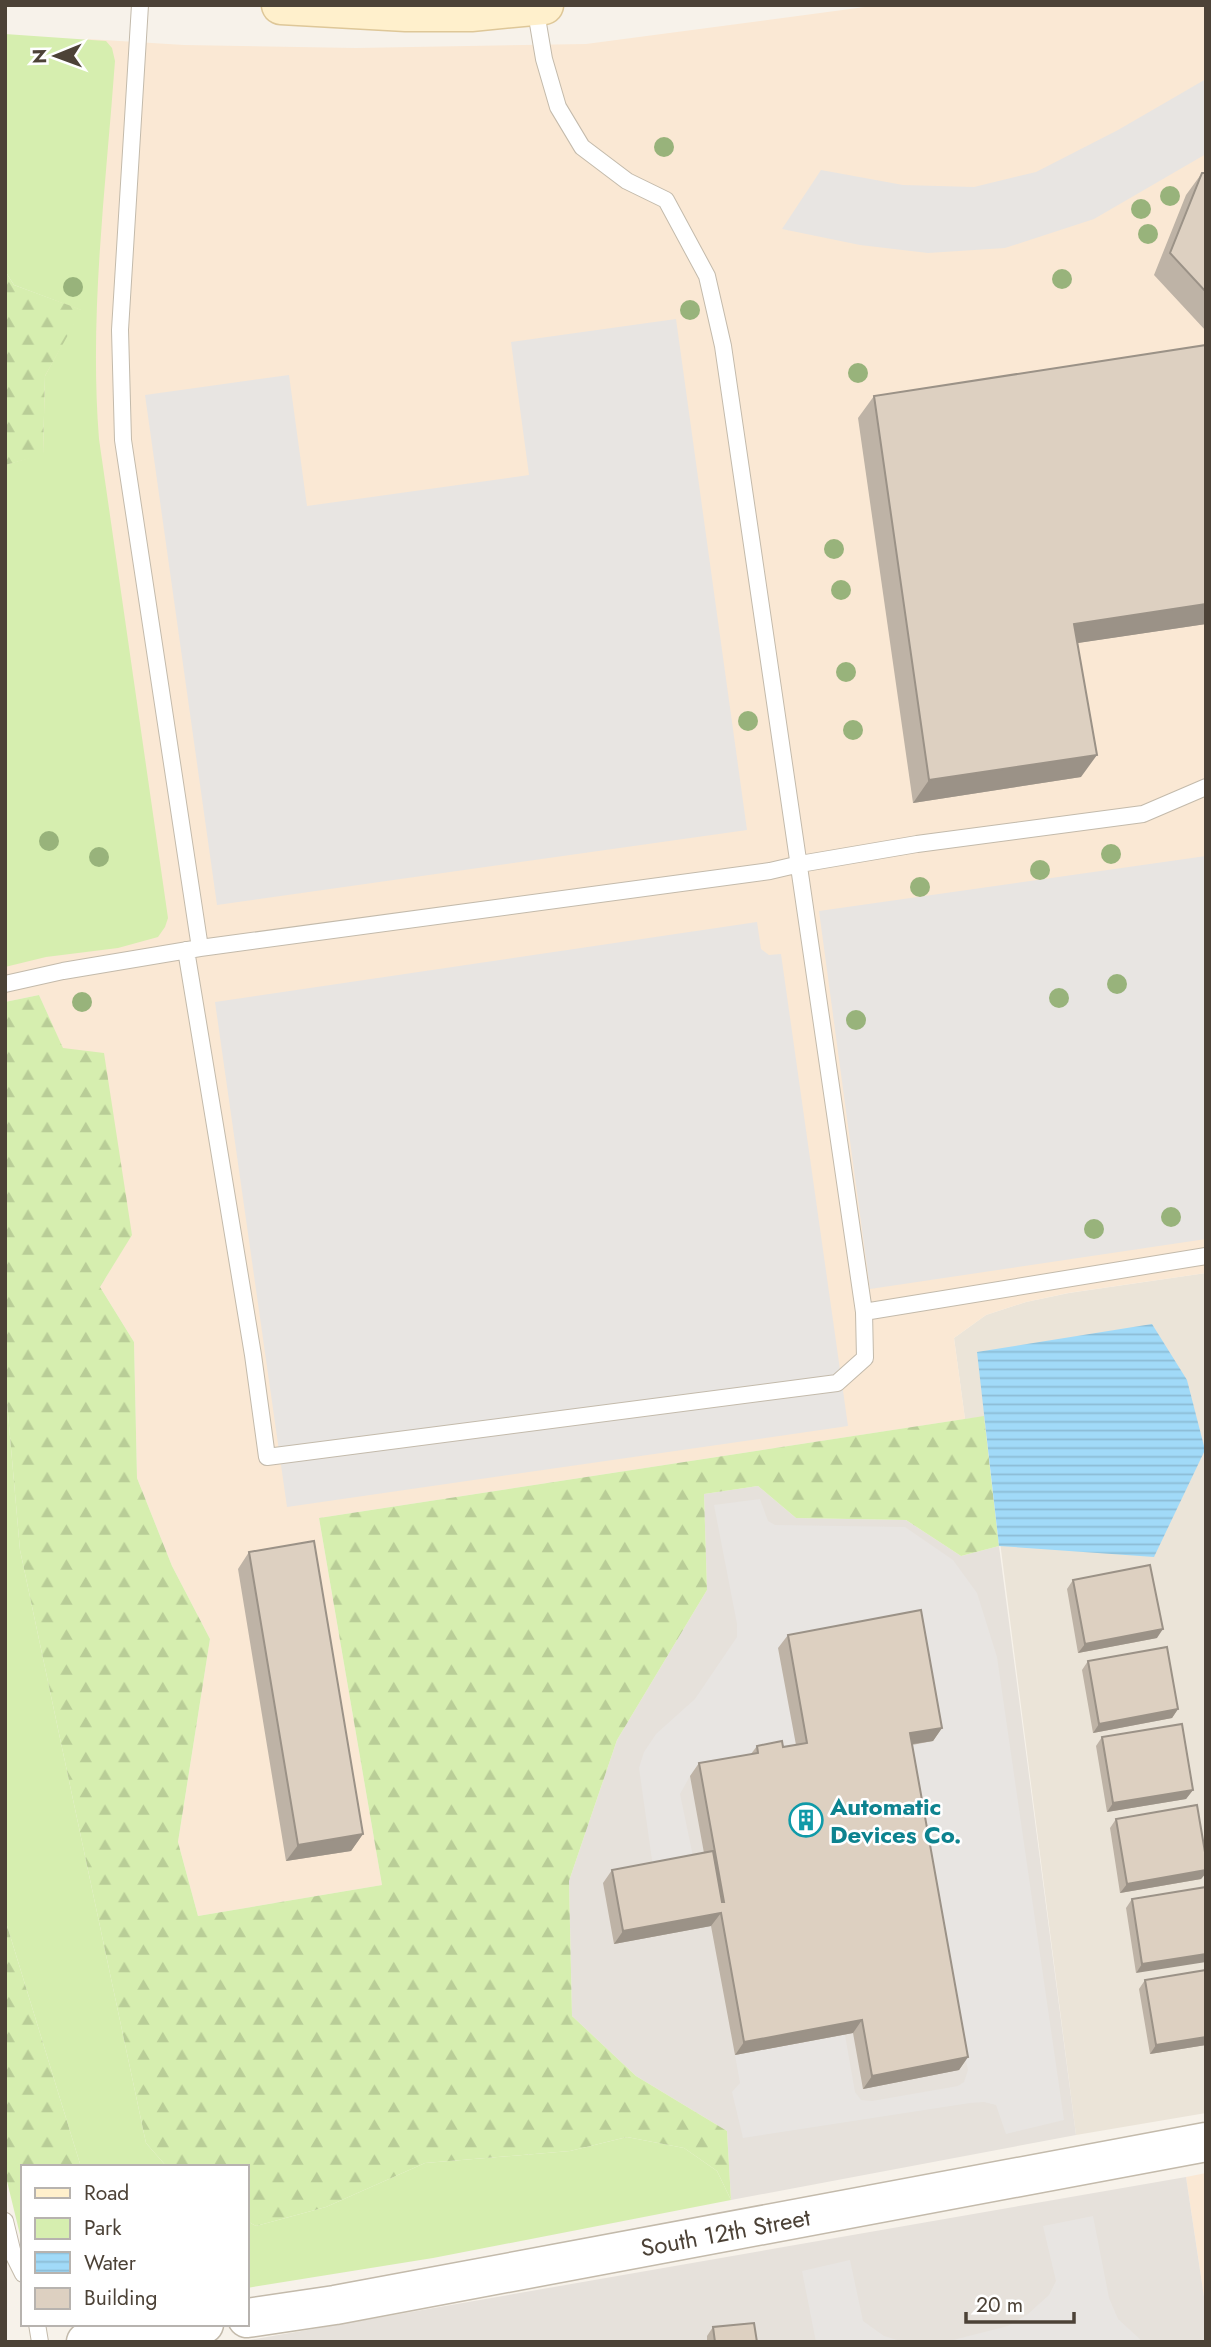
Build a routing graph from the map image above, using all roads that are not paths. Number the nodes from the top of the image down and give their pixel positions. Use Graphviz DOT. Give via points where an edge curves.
graph roads {
  1 [pos="140,5"];
  2 [pos="281,5"];
  3 [pos="544,5"];
  4 [pos="536,6"];
  5 [pos="1206,786"];
  6 [pos="800,864"];
  7 [pos="193,949"];
  8 [pos="5,984"];
  9 [pos="1206,1256"];
  10 [pos="863,1312"];
  11 [pos="1206,2142"];
  12 [pos="5,2221"];
  13 [pos="21,2270"];
  14 [pos="248,2318"];
  15 [pos="191,2326"];
  16 [pos="86,2342"];
  1 -- 7 [label="lane" via="120,331 123,440"];
  2 -- 4 [label="main road" via="406,12"];
  3 -- 4 [label="main road"];
  4 -- 6 [label="lane" via="558,107 582,147 627,181 666,200 707,275 723,346"];
  5 -- 6 [label="lane" via="1143,814"];
  6 -- 7 [label="lane"];
  6 -- 10 [label="lane"];
  7 -- 8 [label="lane"];
  7 -- 10 [label="lane" via="267,1457 837,1383 865,1358"];
  9 -- 10 [label="lane"];
  11 -- 14 [label="street, South 12th Street"];
  12 -- 13 [label="lane"];
  15 -- 16 [label="street"];
}
